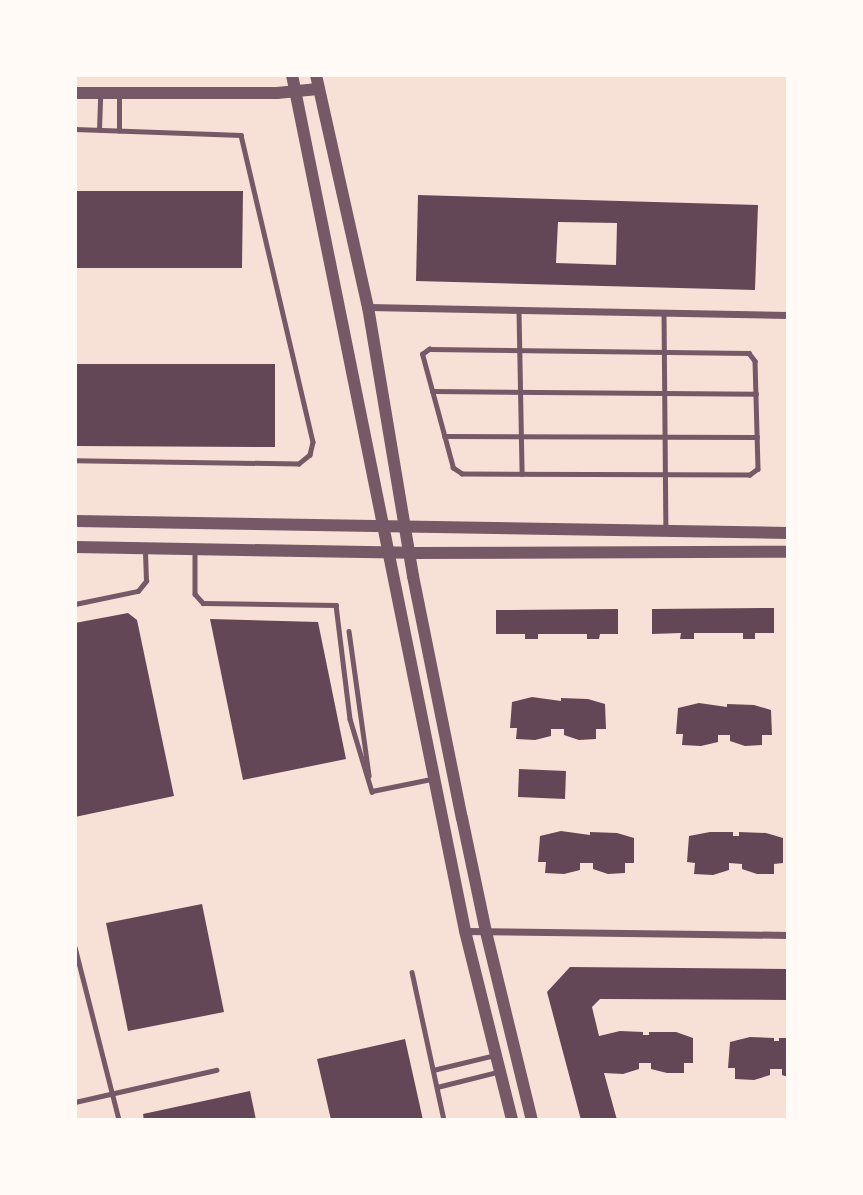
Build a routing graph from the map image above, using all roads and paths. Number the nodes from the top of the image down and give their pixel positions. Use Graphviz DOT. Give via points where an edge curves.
graph roads {
  1 [pos="292,75"];
  2 [pos="317,82"];
  3 [pos="295,91"];
  4 [pos="75,93"];
  5 [pos="100,93"];
  6 [pos="119,93"];
  7 [pos="75,129"];
  8 [pos="99,130"];
  9 [pos="119,131"];
  10 [pos="368,307"];
  11 [pos="519,310"];
  12 [pos="664,313"];
  13 [pos="788,315"];
  14 [pos="519,350"];
  15 [pos="665,352"];
  16 [pos="432,391"];
  17 [pos="520,392"];
  18 [pos="666,393"];
  19 [pos="756,394"];
  20 [pos="444,436"];
  21 [pos="521,436"];
  22 [pos="666,437"];
  23 [pos="757,437"];
  24 [pos="75,461"];
  25 [pos="522,474"];
  26 [pos="667,475"];
  27 [pos="75,521"];
  28 [pos="384,528"];
  29 [pos="406,528"];
  30 [pos="665,533"];
  31 [pos="788,533"];
  32 [pos="75,547"];
  33 [pos="145,547"];
  34 [pos="195,547"];
  35 [pos="388,552"];
  36 [pos="788,552"];
  37 [pos="410,553"];
  38 [pos="75,604"];
  39 [pos="349,631"];
  40 [pos="435,778"];
  41 [pos="372,792"];
  42 [pos="465,931"];
  43 [pos="486,932"];
  44 [pos="788,934"];
  45 [pos="75,947"];
  46 [pos="412,972"];
  47 [pos="496,1054"];
  48 [pos="216,1070"];
  49 [pos="433,1070"];
  50 [pos="501,1071"];
  51 [pos="437,1087"];
  52 [pos="112,1093"];
  53 [pos="75,1102"];
  54 [pos="119,1120"];
  55 [pos="444,1120"];
  56 [pos="512,1120"];
  57 [pos="532,1120"];
  1 -- 3 [label="street"];
  2 -- 3 [label="street"];
  2 -- 10 [label="street"];
  3 -- 6 [label="street"];
  3 -- 28 [label="street"];
  4 -- 5 [label="street"];
  5 -- 6 [label="street"];
  5 -- 8 [label="lane"];
  6 -- 9 [label="lane"];
  7 -- 8 [label="lane"];
  8 -- 9 [label="lane"];
  9 -- 24 [label="lane" via="241,135 313,442 310,455 299,464"];
  10 -- 11 [label="street"];
  10 -- 29 [label="street"];
  11 -- 12 [label="street"];
  11 -- 14 [label="lane"];
  12 -- 13 [label="street"];
  12 -- 15 [label="lane"];
  14 -- 15 [label="lane"];
  14 -- 16 [label="lane" via="429,349 422,354"];
  14 -- 17 [label="lane"];
  15 -- 18 [label="lane"];
  15 -- 19 [label="lane" via="749,353 755,361"];
  16 -- 17 [label="lane"];
  16 -- 20 [label="lane"];
  17 -- 18 [label="lane"];
  17 -- 21 [label="lane"];
  18 -- 19 [label="lane"];
  18 -- 22 [label="lane"];
  19 -- 23 [label="lane"];
  20 -- 21 [label="lane"];
  20 -- 25 [label="lane" via="453,468 462,474"];
  21 -- 22 [label="lane"];
  21 -- 25 [label="lane"];
  22 -- 23 [label="lane"];
  22 -- 26 [label="lane"];
  23 -- 26 [label="lane" via="758,469 750,475"];
  25 -- 26 [label="lane"];
  26 -- 30 [label="lane"];
  27 -- 28 [label="street"];
  28 -- 29 [label="street"];
  28 -- 35 [label="street"];
  29 -- 30 [label="street"];
  29 -- 37 [label="street"];
  30 -- 31 [label="street"];
  32 -- 33 [label="street"];
  33 -- 34 [label="street"];
  33 -- 38 [label="lane" via="146,581 138,591"];
  34 -- 35 [label="street"];
  34 -- 41 [label="lane" via="195,594 203,603 336,605 350,719"];
  35 -- 37 [label="street"];
  35 -- 40 [label="street"];
  36 -- 37 [label="street"];
  37 -- 43 [label="street"];
  39 -- 41 [label="lane"];
  40 -- 41 [label="lane"];
  40 -- 42 [label="street"];
  42 -- 43 [label="street"];
  42 -- 47 [label="street"];
  43 -- 44 [label="street"];
  43 -- 57 [label="street"];
  45 -- 52 [label="lane"];
  46 -- 49 [label="lane"];
  47 -- 49 [label="lane"];
  47 -- 50 [label="street"];
  48 -- 52 [label="lane"];
  49 -- 51 [label="lane"];
  50 -- 51 [label="lane"];
  50 -- 56 [label="street"];
  51 -- 55 [label="lane"];
  52 -- 53 [label="lane"];
  52 -- 54 [label="lane"];
}
